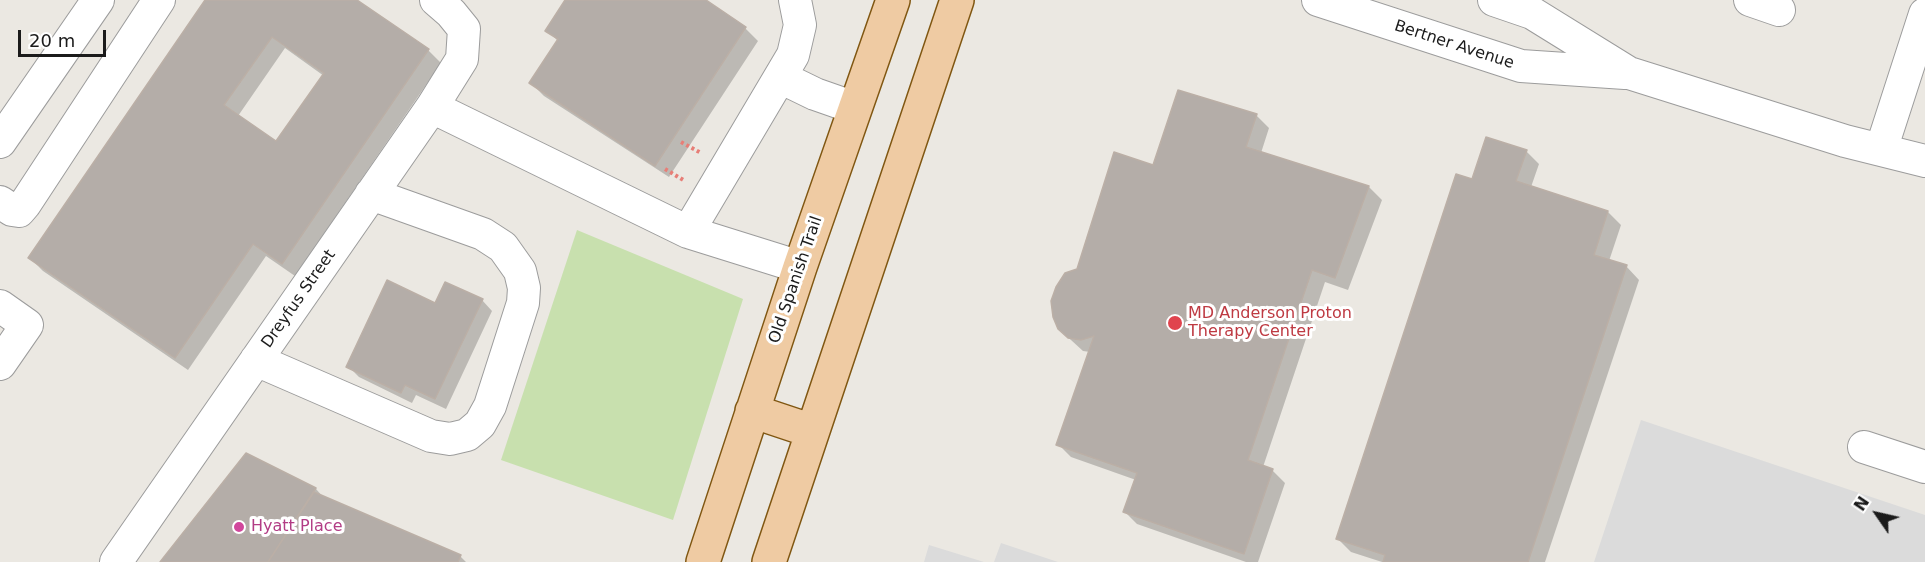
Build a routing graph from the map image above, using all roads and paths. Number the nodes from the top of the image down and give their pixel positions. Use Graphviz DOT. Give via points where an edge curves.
graph roads {
  1 [pos="98,0"];
  2 [pos="159,0"];
  3 [pos="436,0"];
  4 [pos="795,0"];
  5 [pos="892,0"];
  6 [pos="957,0"];
  7 [pos="1318,0"];
  8 [pos="1494,0"];
  9 [pos="1750,0"];
  10 [pos="1779,10"];
  11 [pos="1924,22"];
  12 [pos="1629,73"];
  13 [pos="780,77"];
  14 [pos="432,107"];
  15 [pos="855,108"];
  16 [pos="0,142"];
  17 [pos="1881,150"];
  18 [pos="1925,161"];
  19 [pos="371,194"];
  20 [pos="0,202"];
  21 [pos="688,232"];
  22 [pos="800,267"];
  23 [pos="0,306"];
  24 [pos="256,360"];
  25 [pos="0,364"];
  26 [pos="752,411"];
  27 [pos="812,430"];
  28 [pos="1864,447"];
  29 [pos="1925,467"];
  30 [pos="116,562"];
  31 [pos="704,562"];
  32 [pos="770,562"];
  1 -- 16 [label="street"];
  2 -- 20 [label="street" via="25,204 19,211"];
  3 -- 14 [label="street, Dreyfus Street" via="464,30 462,58"];
  4 -- 13 [label="street" via="800,25 793,55"];
  5 -- 15 [label="main road, Old Spanish Trail"];
  6 -- 27 [label="main road"];
  7 -- 12 [label="street, Bertner Avenue" via="1521,66"];
  8 -- 12 [label="street, Bertner Avenue" via="1532,14"];
  9 -- 10 [label="street"];
  11 -- 17 [label="street"];
  12 -- 17 [label="street, Bertner Avenue"];
  13 -- 15 [label="street"];
  13 -- 21 [label="street"];
  14 -- 19 [label="street, Dreyfus Street"];
  14 -- 21 [label="street"];
  15 -- 22 [label="main road, Old Spanish Trail"];
  17 -- 18 [label="street, Bertner Avenue"];
  19 -- 24 [label="street, Dreyfus Street"];
  19 -- 24 [label="street" via="483,234 504,247 520,271 523,303 490,406 480,424 467,435 450,439 431,436"];
  21 -- 22 [label="street"];
  22 -- 26 [label="main road, Old Spanish Trail"];
  23 -- 25 [label="street" via="27,325"];
  24 -- 30 [label="street, Dreyfus Street"];
  26 -- 27 [label="main road"];
  26 -- 31 [label="main road, Old Spanish Trail"];
  27 -- 32 [label="main road"];
  28 -- 29 [label="street"];
}
